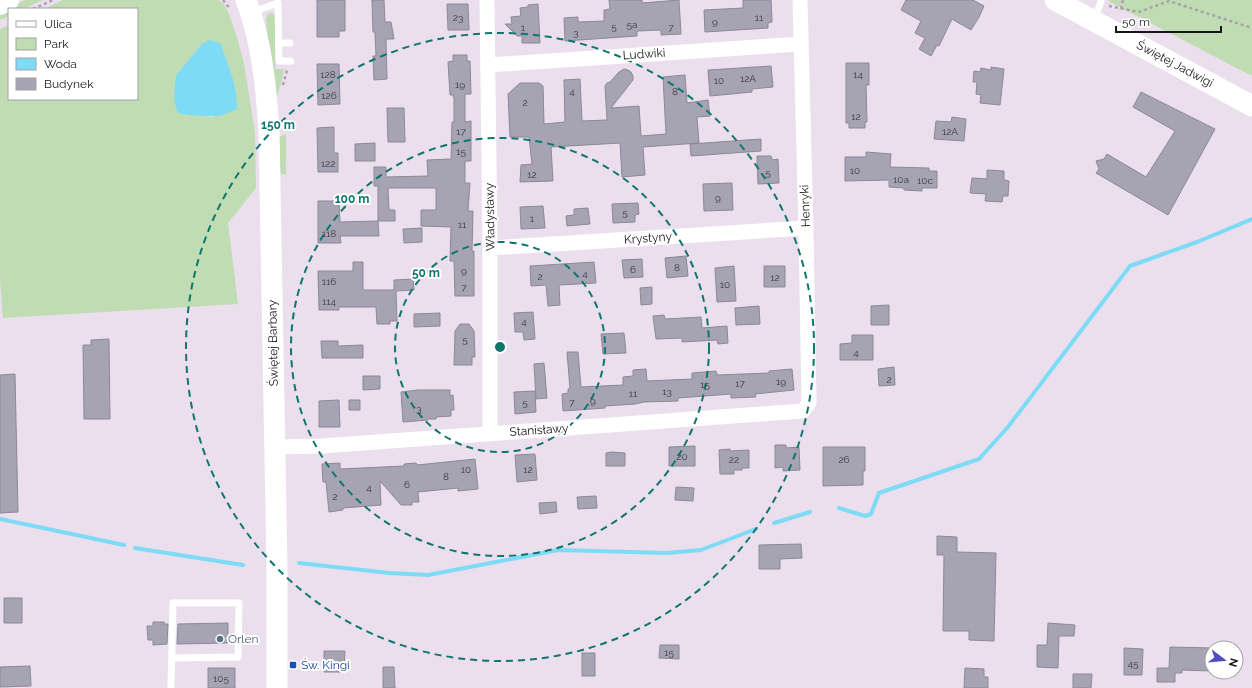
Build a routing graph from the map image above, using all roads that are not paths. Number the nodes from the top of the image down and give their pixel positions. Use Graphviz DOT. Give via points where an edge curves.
graph roads {
  1 [pos="8,0"];
  2 [pos="487,0"];
  3 [pos="800,0"];
  4 [pos="1055,0"];
  5 [pos="278,2"];
  6 [pos="0,4"];
  7 [pos="248,6"];
  8 [pos="1098,8"];
  9 [pos="279,43"];
  10 [pos="290,43"];
  11 [pos="800,44"];
  12 [pos="291,61"];
  13 [pos="488,65"];
  14 [pos="1252,106"];
  15 [pos="806,228"];
  16 [pos="490,248"];
  17 [pos="803,411"];
  18 [pos="490,434"];
  19 [pos="275,447"];
  20 [pos="172,658"];
  21 [pos="171,688"];
  22 [pos="277,688"];
  1 -- 6 [label="main road"];
  2 -- 13 [label="street, Władysławy"];
  3 -- 11 [label="street, Henryki"];
  4 -- 8 [label="street, Świętej Jadwigi"];
  5 -- 7 [label="lane"];
  5 -- 9 [label="lane"];
  7 -- 19 [label="street, Świętej Barbary" via="262,58 269,131"];
  8 -- 14 [label="street, Świętej Jadwigi"];
  9 -- 10 [label="lane"];
  9 -- 12 [label="lane" via="279,61"];
  11 -- 13 [label="street, Ludwiki"];
  11 -- 15 [label="street, Henryki"];
  13 -- 16 [label="street, Władysławy"];
  15 -- 16 [label="street, Krystyny"];
  15 -- 17 [label="street, Henryki" via="809,403"];
  16 -- 18 [label="street, Władysławy"];
  17 -- 18 [label="street, Stanisławy"];
  18 -- 19 [label="street, Stanisławy"];
  19 -- 22 [label="street, Świętej Barbary"];
  20 -- 20 [label="lane" via="173,603 239,603 238,657"];
  20 -- 21 [label="lane"];
}
